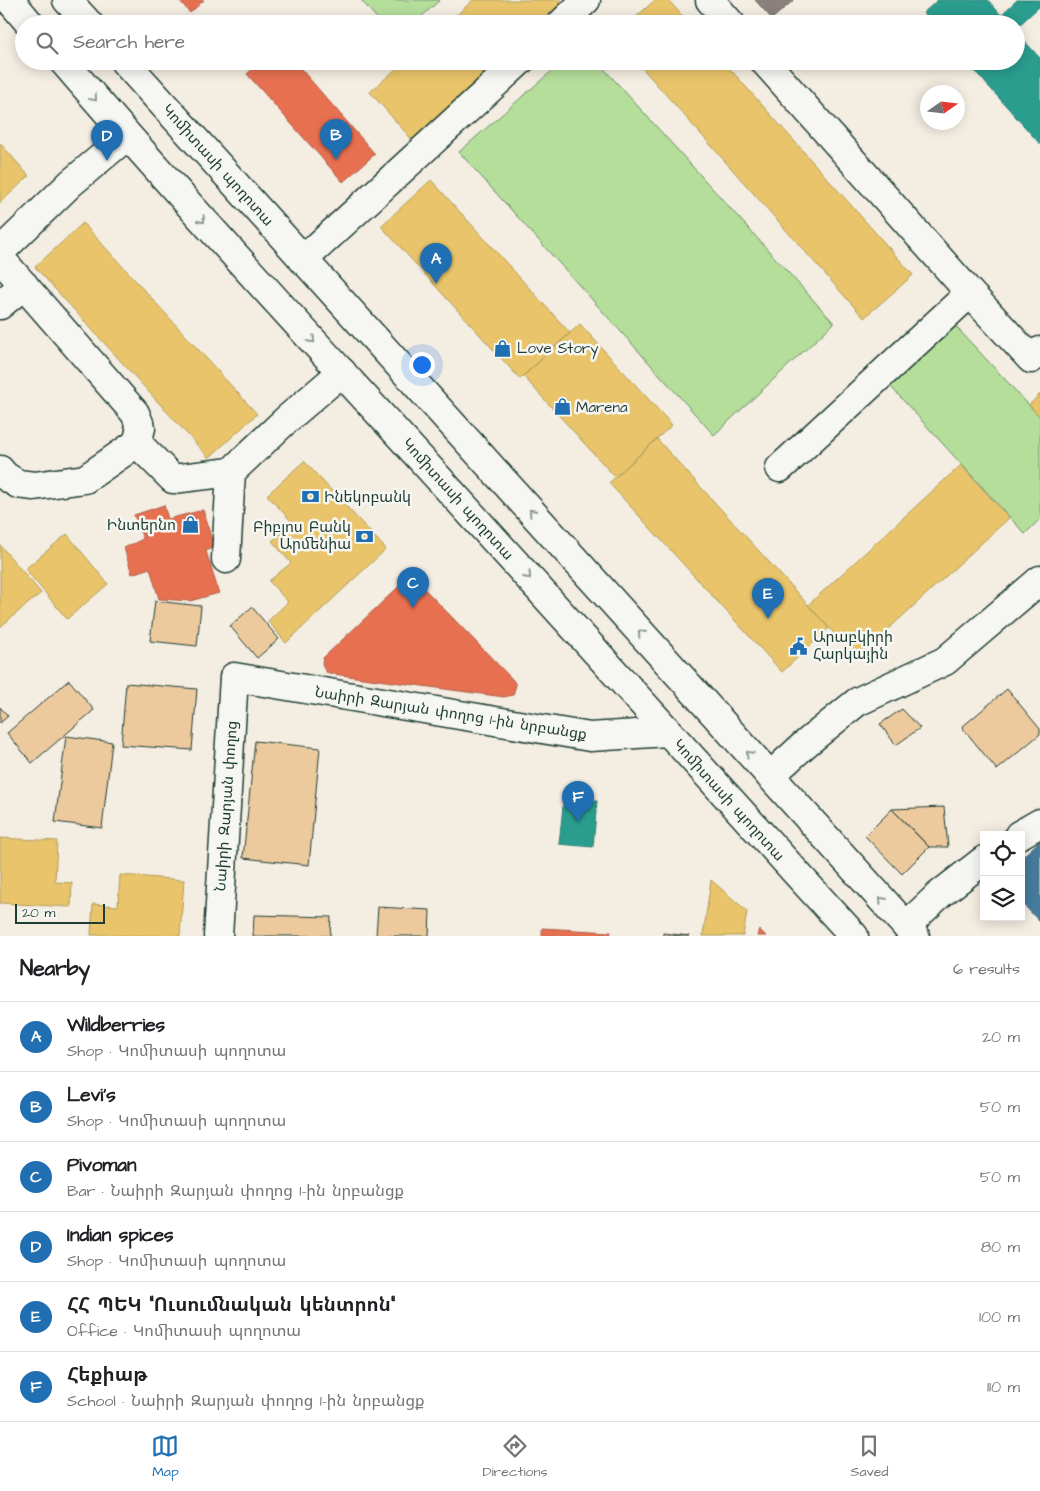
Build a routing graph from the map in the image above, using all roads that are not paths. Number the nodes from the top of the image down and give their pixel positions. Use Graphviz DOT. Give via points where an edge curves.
graph roads {
  1 [pos="10,0"];
  2 [pos="67,0"];
  3 [pos="586,0"];
  4 [pos="710,0"];
  5 [pos="22,15"];
  6 [pos="81,15"];
  7 [pos="570,15"];
  8 [pos="723,15"];
  9 [pos="70,70"];
  10 [pos="132,70"];
  11 [pos="510,70"];
  12 [pos="772,70"];
  13 [pos="127,136"];
  14 [pos="0,252"];
  15 [pos="0,258"];
  16 [pos="303,260"];
  17 [pos="24,285"];
  18 [pos="970,293"];
  19 [pos="0,305"];
  20 [pos="1040,351"];
  21 [pos="342,372"];
  22 [pos="137,443"];
  23 [pos="780,468"];
  24 [pos="0,470"];
  25 [pos="232,472"];
  26 [pos="226,559"];
  27 [pos="1040,580"];
  28 [pos="234,677"];
  29 [pos="668,732"];
  30 [pos="770,776"];
  31 [pos="1040,823"];
  32 [pos="1025,832"];
  33 [pos="980,863"];
  34 [pos="910,931"];
  35 [pos="218,936"];
  36 [pos="854,936"];
  1 -- 5 [label="main road"];
  2 -- 6 [label="main road"];
  3 -- 7 [label="main road"];
  4 -- 8 [label="main road"];
  9 -- 13 [label="main road, Կոմիտասի պողոտա, one-way"];
  10 -- 16 [label="main road, Կոմիտասի պողոտա"];
  11 -- 16 [label="main road"];
  12 -- 18 [label="main road"];
  13 -- 14 [label="main road" via="71,183"];
  13 -- 21 [label="main road, Կոմիտասի պողոտա, one-way"];
  15 -- 17 [label="main road"];
  30 -- 16 [label="main road, Կոմիտասի պողոտա, one-way"];
  17 -- 19 [label="main road"];
  17 -- 22 [label="main road" via="136,413 141,428"];
  18 -- 20 [label="main road" via="1031,359"];
  18 -- 23 [label="main road"];
  21 -- 25 [label="main road"];
  21 -- 29 [label="main road, Կոմիտասի պողոտա, one-way"];
  22 -- 24 [label="main road" via="85,479 34,486 18,484"];
  22 -- 25 [label="main road" via="173,479"];
  25 -- 26 [label="main road"];
  27 -- 30 [label="main road" via="945,661 857,702"];
  28 -- 29 [label="main road, Նաիրի Զարյան փողոց 1-ին նրբանցք" via="590,737"];
  28 -- 35 [label="main road, Նաիրի Զարյան փողոց"];
  29 -- 36 [label="main road, Կոմիտասի պողոտա"];
  34 -- 30 [label="main road, Կոմիտասի պողոտա, one-way"];
  31 -- 32 [label="main road"];
  33 -- 34 [label="main road" via="939,895"];
}
